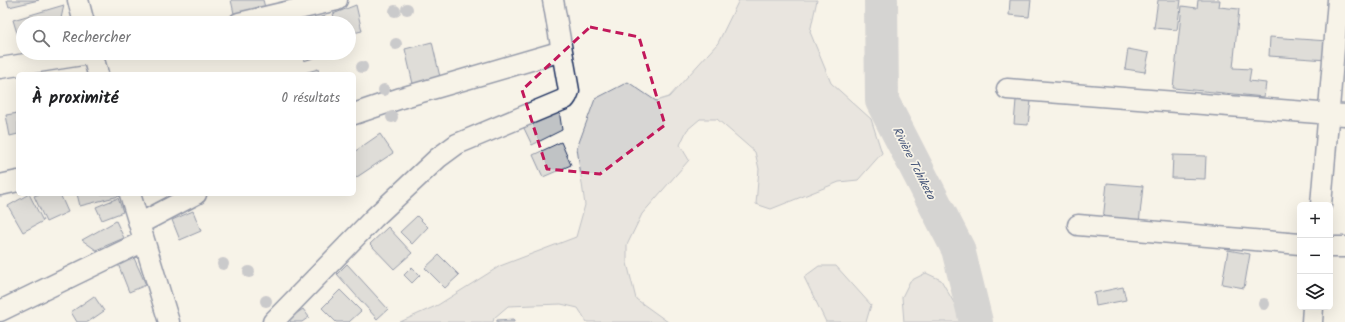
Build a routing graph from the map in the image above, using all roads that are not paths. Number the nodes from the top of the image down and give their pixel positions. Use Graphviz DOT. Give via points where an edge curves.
graph roads {
  1 [pos="78,0"];
  2 [pos="337,0"];
  3 [pos="553,0"];
  4 [pos="1338,0"];
  5 [pos="82,16"];
  6 [pos="269,16"];
  7 [pos="562,52"];
  8 [pos="50,60"];
  9 [pos="95,60"];
  10 [pos="0,68"];
  11 [pos="98,72"];
  12 [pos="1007,89"];
  13 [pos="356,113"];
  14 [pos="1337,114"];
  15 [pos="16,181"];
  16 [pos="0,185"];
  17 [pos="131,196"];
  18 [pos="193,196"];
  19 [pos="1322,202"];
  20 [pos="1078,225"];
  21 [pos="141,233"];
  22 [pos="1297,244"];
  23 [pos="1333,246"];
  24 [pos="1345,247"];
  25 [pos="1313,310"];
  26 [pos="0,311"];
  27 [pos="169,322"];
  28 [pos="273,322"];
  29 [pos="1312,322"];
  1 -- 5 [label="street"];
  2 -- 6 [label="street"];
  3 -- 7 [label="street"];
  4 -- 14 [label="street"];
  7 -- 13 [label="street"];
  7 -- 28 [label="street" via="569,91 564,99 457,144 438,158 374,218"];
  8 -- 10 [label="street"];
  9 -- 11 [label="street"];
  12 -- 14 [label="street"];
  14 -- 19 [label="street"];
  15 -- 16 [label="street"];
  17 -- 21 [label="street"];
  18 -- 21 [label="street"];
  20 -- 22 [label="street"];
  21 -- 26 [label="street"];
  21 -- 27 [label="street"];
  23 -- 24 [label="street"];
  25 -- 29 [label="street"];
}
